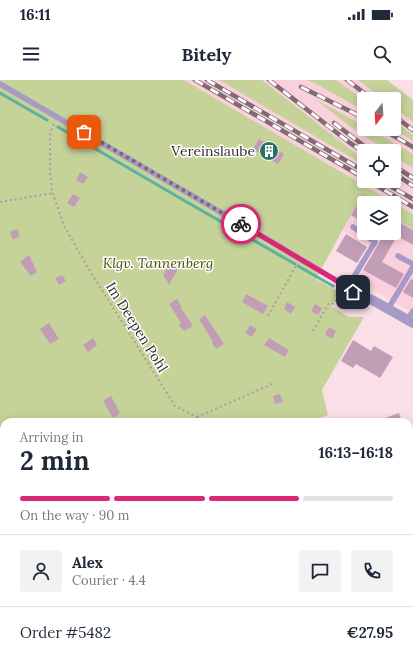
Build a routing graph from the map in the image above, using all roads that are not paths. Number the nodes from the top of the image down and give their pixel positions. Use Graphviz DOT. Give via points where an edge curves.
graph roads {
  1 [pos="0,84"];
  2 [pos="353,227"];
  3 [pos="398,256"];
  4 [pos="413,264"];
  5 [pos="413,267"];
  6 [pos="353,292"];
  7 [pos="388,309"];
  8 [pos="413,311"];
  9 [pos="410,322"];
  1 -- 6 [label="lane"];
  2 -- 6 [label="lane" via="375,242 352,280"];
  3 -- 4 [label="lane"];
  5 -- 7 [label="lane"];
  6 -- 7 [label="street"];
  7 -- 9 [label="street"];
  8 -- 9 [label="lane"];
}
